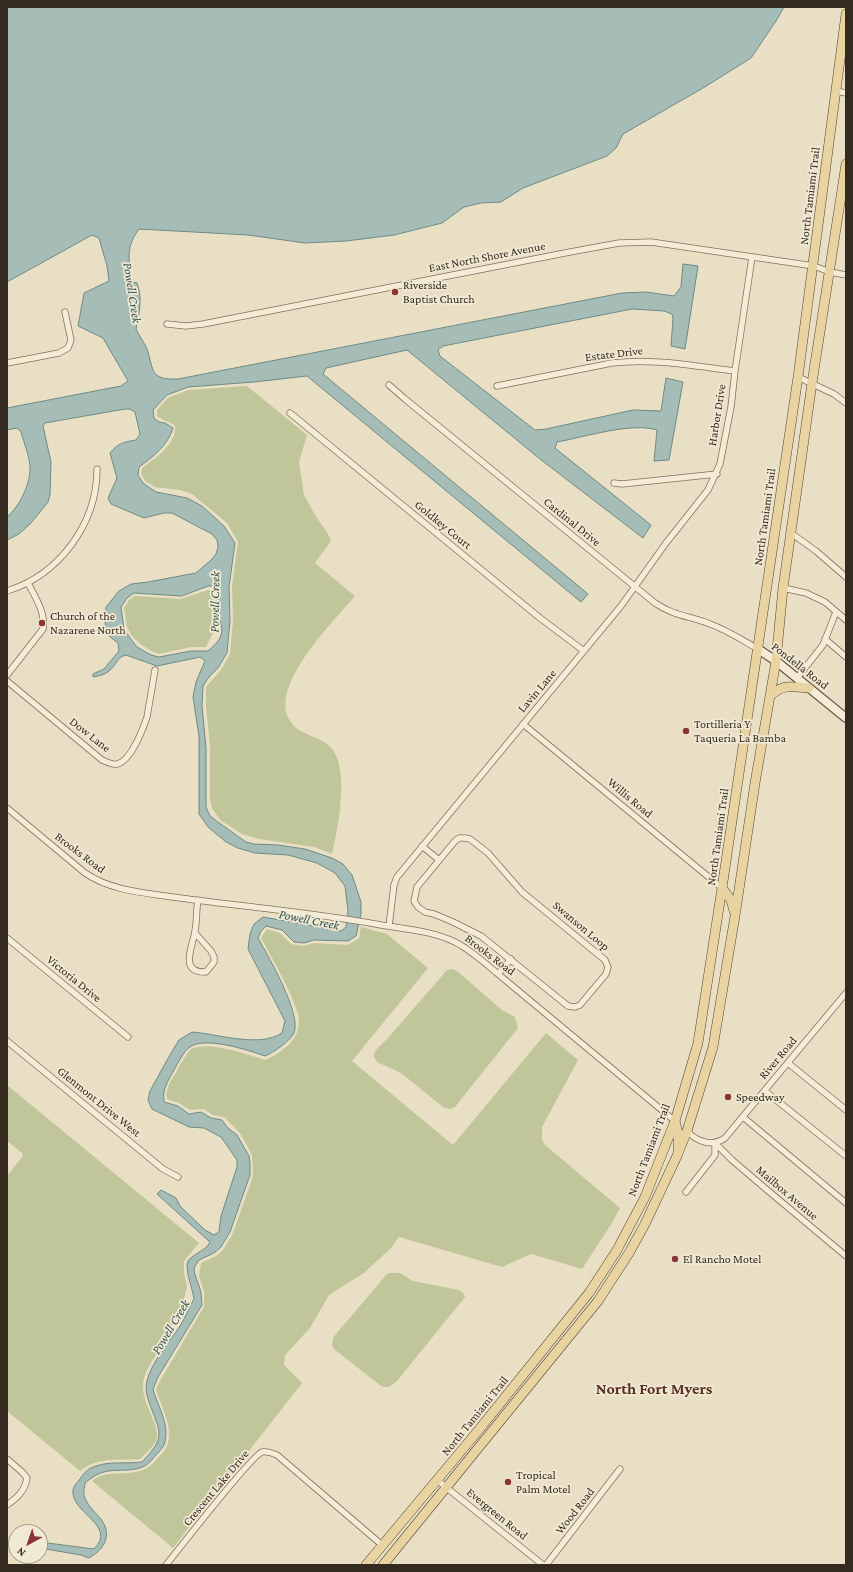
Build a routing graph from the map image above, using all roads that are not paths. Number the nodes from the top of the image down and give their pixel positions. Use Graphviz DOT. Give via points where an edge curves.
graph roads {
  1 [pos="846,14"];
  2 [pos="836,91"];
  3 [pos="846,93"];
  4 [pos="846,164"];
  5 [pos="752,257"];
  6 [pos="814,266"];
  7 [pos="830,272"];
  8 [pos="846,275"];
  9 [pos="65,312"];
  10 [pos="167,324"];
  11 [pos="7,363"];
  12 [pos="735,371"];
  13 [pos="798,376"];
  14 [pos="812,383"];
  15 [pos="389,385"];
  16 [pos="497,386"];
  17 [pos="846,403"];
  18 [pos="290,413"];
  19 [pos="97,469"];
  20 [pos="717,474"];
  21 [pos="614,483"];
  22 [pos="791,533"];
  23 [pos="846,577"];
  24 [pos="28,583"];
  25 [pos="635,587"];
  26 [pos="783,588"];
  27 [pos="7,591"];
  28 [pos="836,612"];
  29 [pos="846,620"];
  30 [pos="825,639"];
  31 [pos="758,649"];
  32 [pos="584,651"];
  33 [pos="846,657"];
  34 [pos="776,661"];
  35 [pos="155,670"];
  36 [pos="7,675"];
  37 [pos="797,678"];
  38 [pos="7,681"];
  39 [pos="809,688"];
  40 [pos="770,696"];
  41 [pos="846,718"];
  42 [pos="523,724"];
  43 [pos="7,808"];
  44 [pos="422,846"];
  45 [pos="439,860"];
  46 [pos="722,888"];
  47 [pos="198,900"];
  48 [pos="735,916"];
  49 [pos="389,926"];
  50 [pos="195,932"];
  51 [pos="7,938"];
  52 [pos="511,959"];
  53 [pos="498,974"];
  54 [pos="846,993"];
  55 [pos="128,1037"];
  56 [pos="7,1041"];
  57 [pos="788,1063"];
  58 [pos="765,1091"];
  59 [pos="684,1093"];
  60 [pos="846,1110"];
  61 [pos="743,1117"];
  62 [pos="675,1120"];
  63 [pos="687,1131"];
  64 [pos="715,1143"];
  65 [pos="677,1156"];
  66 [pos="846,1156"];
  67 [pos="178,1177"];
  68 [pos="686,1192"];
  69 [pos="846,1203"];
  70 [pos="846,1256"];
  71 [pos="589,1293"];
  72 [pos="566,1322"];
  73 [pos="579,1325"];
  74 [pos="556,1353"];
  75 [pos="7,1459"];
  76 [pos="620,1470"];
  77 [pos="437,1480"];
  78 [pos="446,1487"];
  79 [pos="7,1505"];
  80 [pos="382,1545"];
  81 [pos="166,1565"];
  82 [pos="366,1565"];
  83 [pos="383,1565"];
  84 [pos="543,1565"];
  85 [pos="546,1565"];
  1 -- 2 [label="main road, North Tamiami Trail"];
  2 -- 3 [label="street"];
  2 -- 6 [label="main road, North Tamiami Trail"];
  4 -- 7 [label="main road, North Tamiami Trail"];
  5 -- 6 [label="street, East North Shore Avenue"];
  5 -- 10 [label="street, East North Shore Avenue" via="657,243 619,243 203,324"];
  5 -- 12 [label="street, Harbor Drive"];
  6 -- 7 [label="street, East North Shore Avenue"];
  6 -- 13 [label="main road, North Tamiami Trail"];
  7 -- 8 [label="street, East North Shore Avenue"];
  7 -- 14 [label="main road, North Tamiami Trail"];
  9 -- 11 [label="street" via="71,340 68,348 59,353"];
  12 -- 16 [label="street, Estate Drive" via="653,361 628,361"];
  12 -- 20 [label="street, Harbor Drive" via="731,407"];
  13 -- 14 [label="street"];
  13 -- 31 [label="main road, North Tamiami Trail"];
  14 -- 17 [label="street"];
  14 -- 22 [label="main road, North Tamiami Trail"];
  15 -- 25 [label="street, Cardinal Drive"];
  18 -- 32 [label="street, Goldkey Court" via="540,618"];
  19 -- 24 [label="street" via="89,511 79,534 53,565"];
  20 -- 21 [label="street"];
  20 -- 25 [label="street, Lavin Lane" via="708,490"];
  22 -- 23 [label="street"];
  22 -- 26 [label="main road, North Tamiami Trail"];
  24 -- 27 [label="street"];
  24 -- 36 [label="street" via="45,622 43,629"];
  25 -- 31 [label="street, Cardinal Drive" via="670,612 711,624"];
  25 -- 32 [label="street, Lavin Lane"];
  26 -- 28 [label="street" via="806,593 825,602"];
  26 -- 34 [label="main road, North Tamiami Trail"];
  28 -- 29 [label="street"];
  28 -- 30 [label="street"];
  30 -- 33 [label="street"];
  30 -- 37 [label="street" via="820,650"];
  31 -- 34 [label="main road, Pondella Road"];
  31 -- 46 [label="main road, North Tamiami Trail"];
  32 -- 42 [label="street, Lavin Lane"];
  34 -- 37 [label="main road, Pondella Road"];
  34 -- 40 [label="main road, North Tamiami Trail"];
  35 -- 38 [label="street, Dow Lane" via="145,724 125,760 117,764 109,764 102,760"];
  37 -- 39 [label="main road, Pondella Road"];
  39 -- 40 [label="main road" via="786,686"];
  39 -- 41 [label="main road, Pondella Road"];
  40 -- 48 [label="main road, North Tamiami Trail"];
  42 -- 44 [label="street, Lavin Lane"];
  42 -- 46 [label="street, Willis Road"];
  43 -- 47 [label="street, Brooks Road" via="98,881 138,892"];
  44 -- 45 [label="street"];
  44 -- 49 [label="street, Lavin Lane" via="397,877"];
  45 -- 52 [label="street, Swanson Loop" via="417,887 414,901 418,907 481,936"];
  45 -- 52 [label="street, Swanson Loop" via="459,838 470,839 488,853 522,892 605,960 608,967 583,1002 571,1007"];
  46 -- 48 [label="main road" via="731,900"];
  46 -- 59 [label="main road, North Tamiami Trail" via="698,1043"];
  47 -- 49 [label="street, Brooks Road"];
  47 -- 50 [label="street"];
  48 -- 63 [label="main road, North Tamiami Trail" via="713,1047"];
  49 -- 53 [label="street, Brooks Road" via="436,935 455,942"];
  50 -- 50 [label="street" via="189,955 190,964 193,969 206,972 214,962 214,957"];
  51 -- 55 [label="street, Victoria Drive"];
  52 -- 53 [label="street"];
  53 -- 62 [label="street, Brooks Road"];
  54 -- 57 [label="street, River Road"];
  56 -- 67 [label="street, Glenmont Drive West" via="163,1169"];
  57 -- 58 [label="street, River Road"];
  57 -- 60 [label="street"];
  58 -- 61 [label="street, River Road"];
  58 -- 66 [label="street"];
  59 -- 62 [label="main road, North Tamiami Trail"];
  59 -- 63 [label="main road" via="683,1118"];
  61 -- 64 [label="street, River Road" via="725,1138"];
  61 -- 69 [label="street"];
  62 -- 65 [label="main road" via="678,1133"];
  62 -- 71 [label="main road, North Tamiami Trail" via="645,1197 617,1250"];
  63 -- 64 [label="street" via="700,1141"];
  63 -- 65 [label="main road, North Tamiami Trail"];
  64 -- 68 [label="street" via="715,1155"];
  64 -- 70 [label="street, Mailbox Avenue"];
  65 -- 73 [label="main road, North Tamiami Trail" via="629,1253"];
  71 -- 72 [label="main road, North Tamiami Trail"];
  71 -- 73 [label="main road" via="586,1304 578,1316"];
  72 -- 74 [label="main road" via="568,1328"];
  72 -- 77 [label="main road, North Tamiami Trail"];
  73 -- 74 [label="main road, North Tamiami Trail"];
  74 -- 78 [label="main road, North Tamiami Trail"];
  75 -- 79 [label="street" via="27,1478 26,1487"];
  76 -- 85 [label="street, Wood Road"];
  77 -- 78 [label="street, Evergreen Road"];
  77 -- 80 [label="main road, North Tamiami Trail"];
  78 -- 83 [label="main road, North Tamiami Trail"];
  78 -- 84 [label="street, Evergreen Road"];
  80 -- 81 [label="street, Crescent Lake Drive" via="277,1455 262,1452 238,1476"];
  80 -- 82 [label="main road, North Tamiami Trail"];
}
